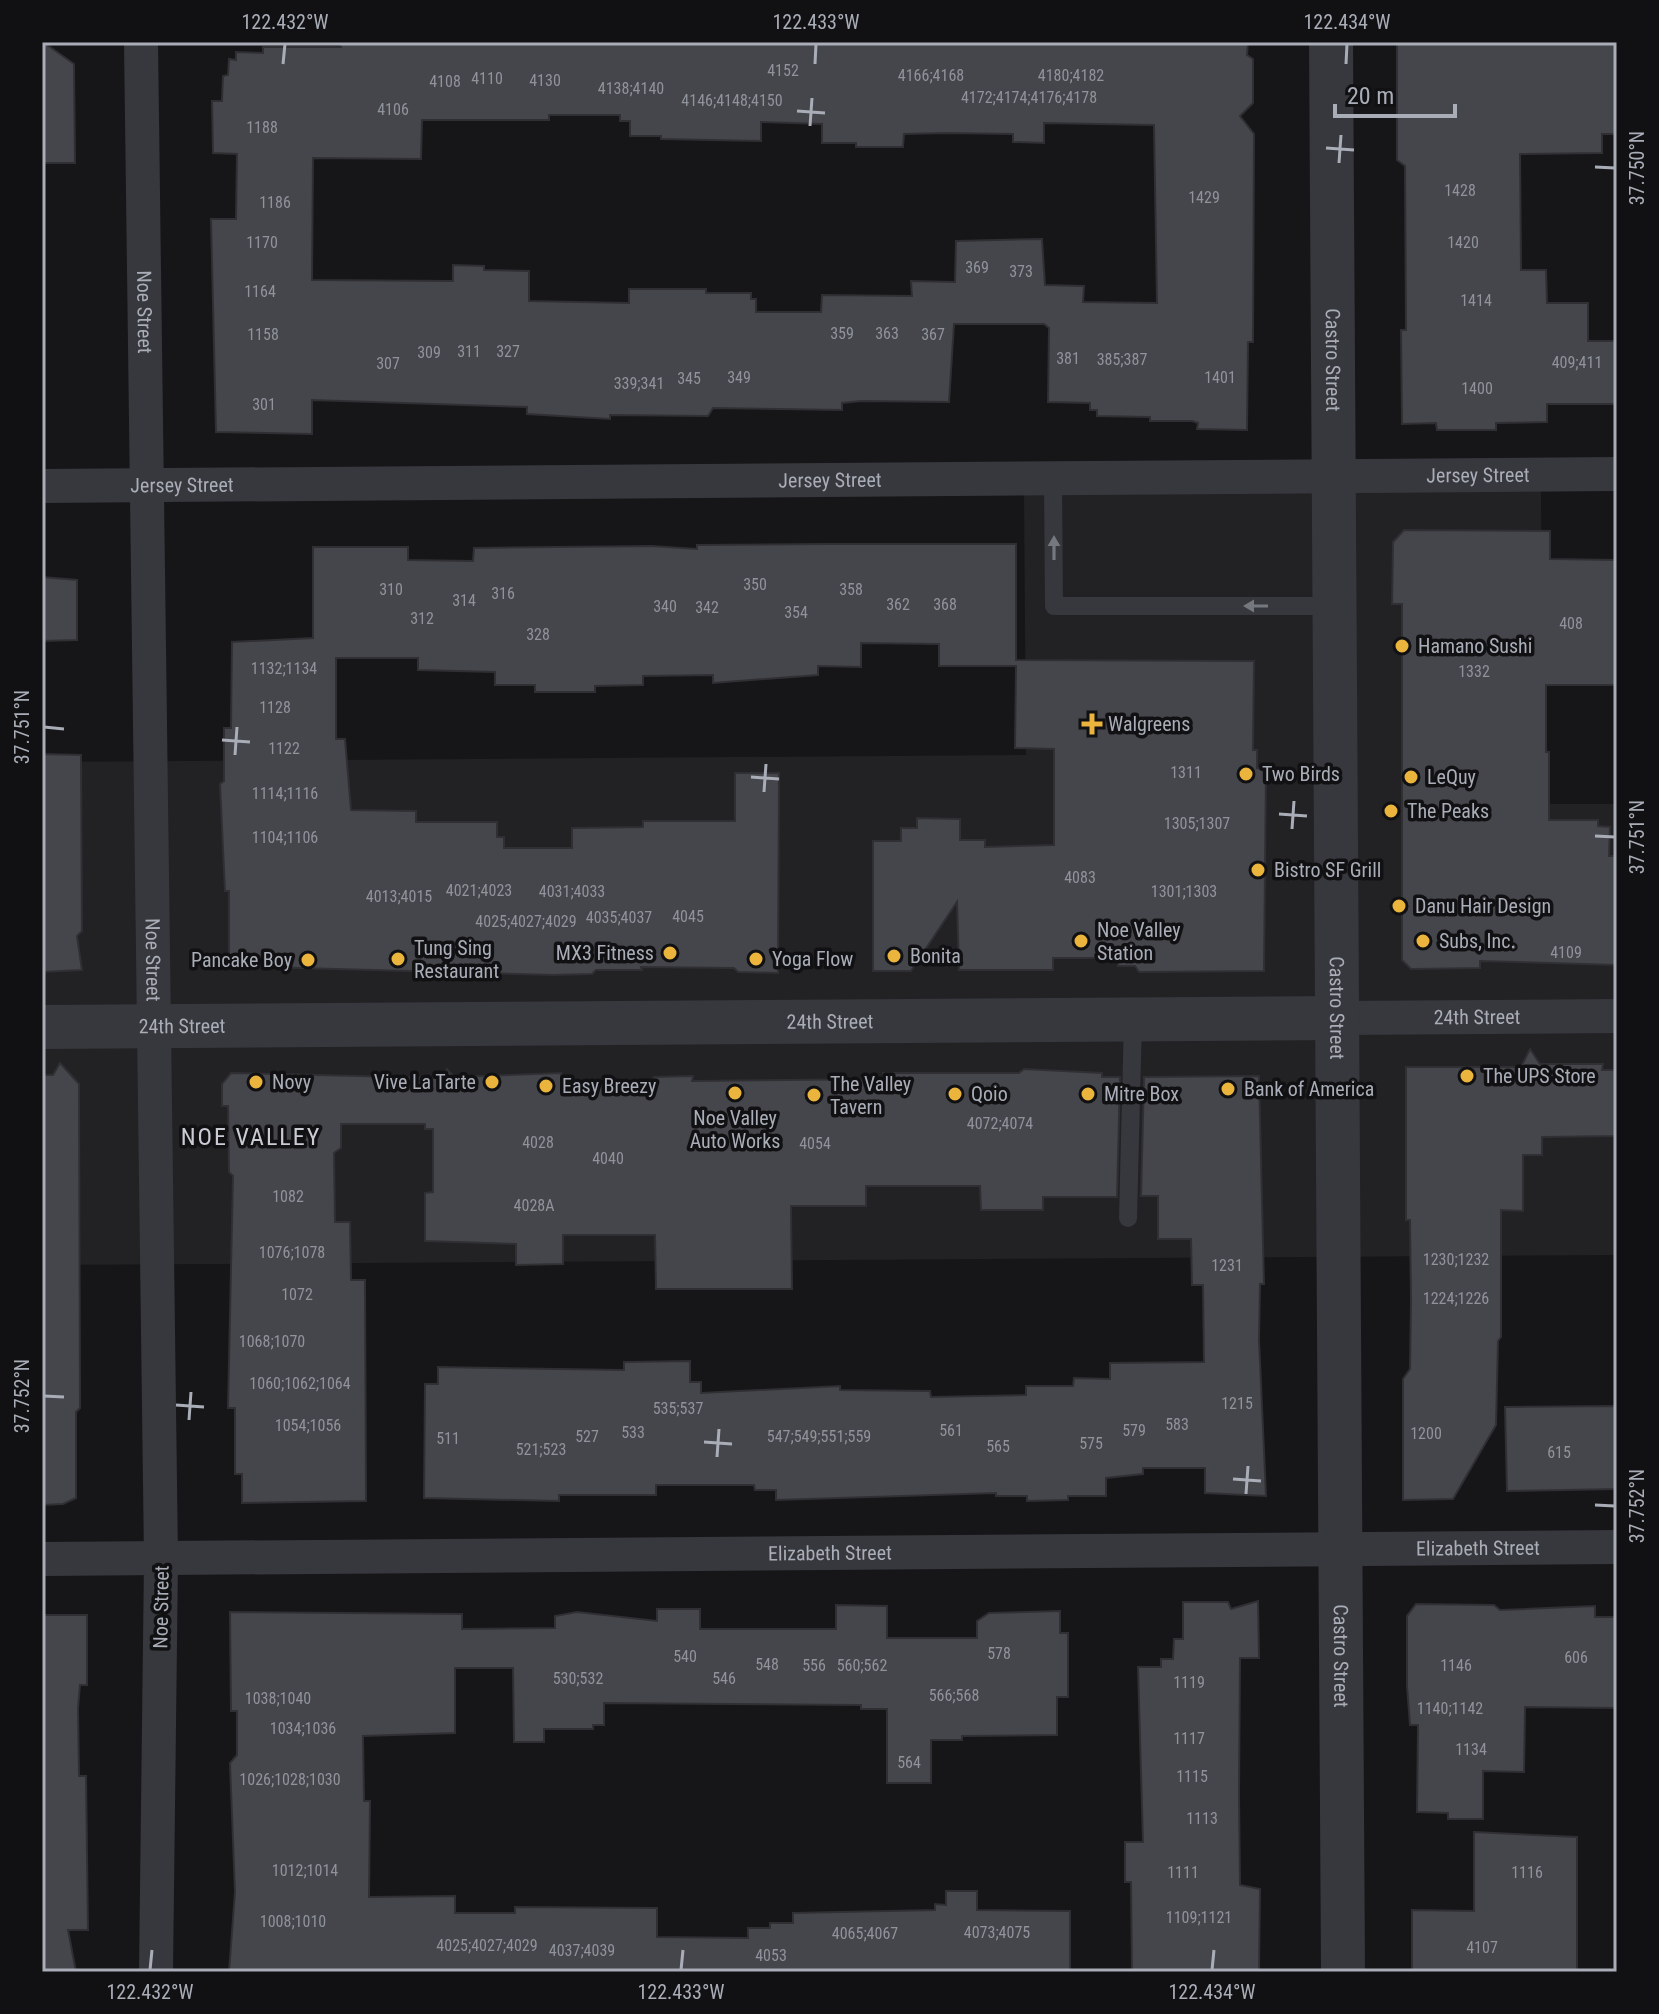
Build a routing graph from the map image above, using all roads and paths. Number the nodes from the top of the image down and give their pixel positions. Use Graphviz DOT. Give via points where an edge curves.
graph roads {
  1 [pos="141,42"];
  2 [pos="1331,42"];
  3 [pos="1617,474"];
  4 [pos="1333,476"];
  5 [pos="1053,478"];
  6 [pos="145,485"];
  7 [pos="42,486"];
  8 [pos="1334,606"];
  9 [pos="1617,1016"];
  10 [pos="1337,1018"];
  11 [pos="1133,1019"];
  12 [pos="42,1027"];
  13 [pos="154,1027"];
  14 [pos="1128,1218"];
  15 [pos="1617,1547"];
  16 [pos="1340,1548"];
  17 [pos="42,1559"];
  18 [pos="161,1559"];
  19 [pos="156,1972"];
  20 [pos="1343,1972"];
  1 -- 6 [label="street, Noe Street"];
  2 -- 4 [label="street, Castro Street"];
  3 -- 4 [label="street, Jersey Street"];
  4 -- 5 [label="street, Jersey Street"];
  4 -- 8 [label="street, Castro Street"];
  5 -- 6 [label="street, Jersey Street"];
  8 -- 5 [label="lane, one-way" via="1054,606"];
  6 -- 7 [label="street, Jersey Street"];
  6 -- 13 [label="street, Noe Street"];
  8 -- 10 [label="street, Castro Street"];
  9 -- 10 [label="street, 24th Street"];
  10 -- 11 [label="street, 24th Street"];
  10 -- 16 [label="street, Castro Street"];
  11 -- 13 [label="street, 24th Street"];
  11 -- 14 [label="lane"];
  12 -- 13 [label="street, 24th Street"];
  13 -- 18 [label="street, Noe Street"];
  15 -- 16 [label="street, Elizabeth Street"];
  16 -- 18 [label="street, Elizabeth Street"];
  16 -- 20 [label="street, Castro Street"];
  17 -- 18 [label="street, Elizabeth Street"];
  18 -- 19 [label="street, Noe Street"];
}
